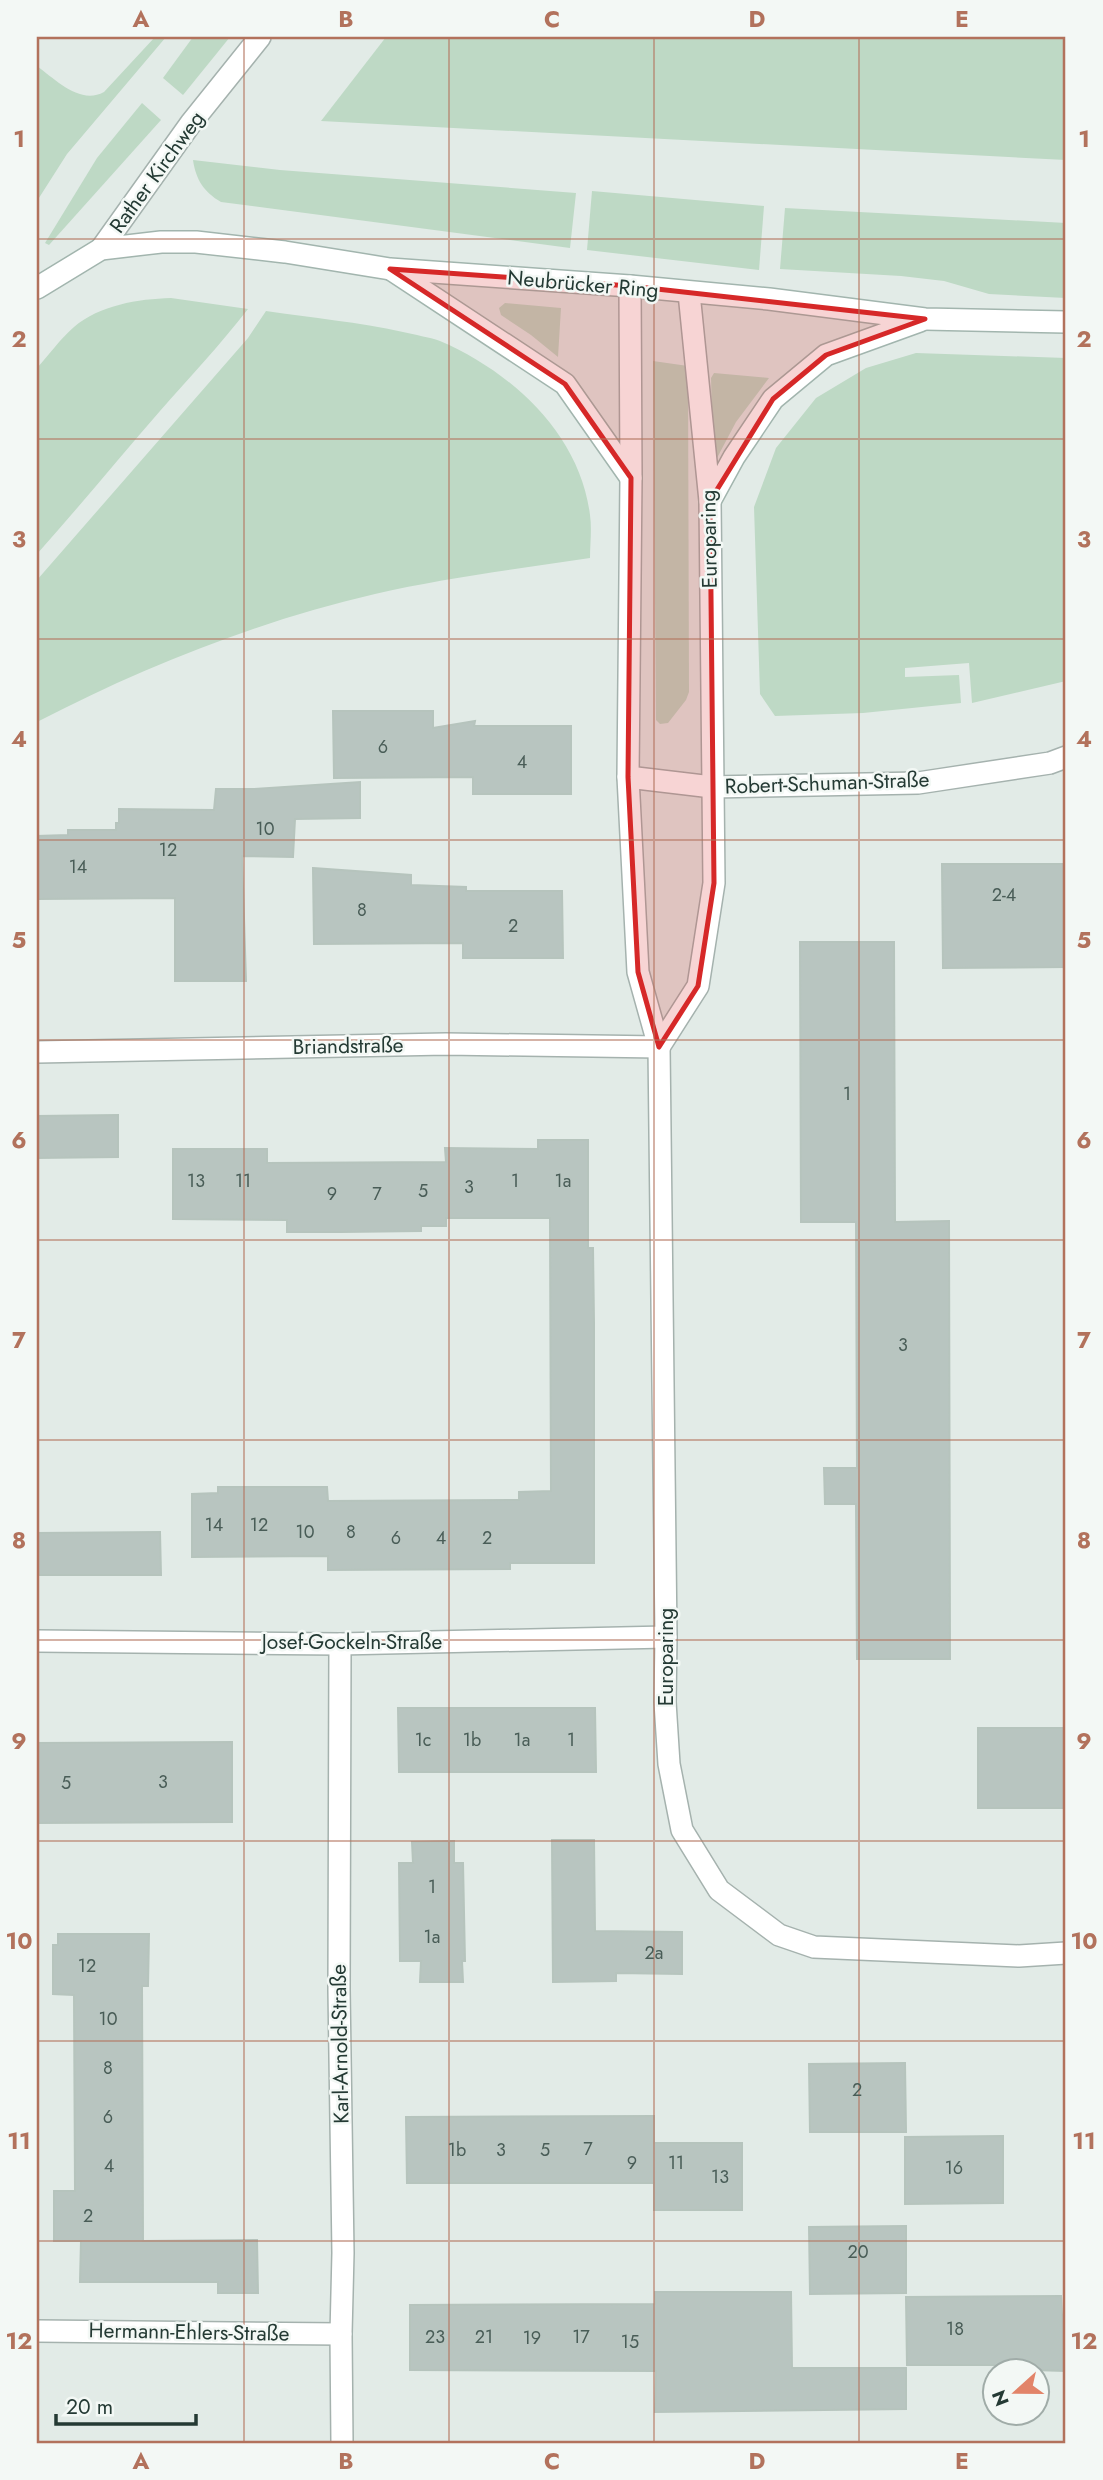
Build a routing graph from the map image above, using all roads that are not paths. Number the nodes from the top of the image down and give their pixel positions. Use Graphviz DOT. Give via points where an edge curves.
graph roads {
  1 [pos="260,37"];
  2 [pos="101,249"];
  3 [pos="390,269"];
  4 [pos="629,286"];
  5 [pos="37,288"];
  6 [pos="689,293"];
  7 [pos="925,319"];
  8 [pos="1066,322"];
  9 [pos="631,478"];
  10 [pos="710,501"];
  11 [pos="1066,757"];
  12 [pos="628,777"];
  13 [pos="712,787"];
  14 [pos="659,1047"];
  15 [pos="37,1052"];
  16 [pos="666,1637"];
  17 [pos="37,1641"];
  18 [pos="340,1644"];
  19 [pos="1066,1953"];
  20 [pos="37,2330"];
  21 [pos="341,2334"];
  22 [pos="342,2443"];
  1 -- 2 [label="street, Rather Kirchweg" via="191,123"];
  2 -- 3 [label="street, Neubrücker Ring" via="196,242"];
  2 -- 5 [label="street, Rather Kirchweg"];
  3 -- 4 [label="street, Neubrücker Ring"];
  3 -- 9 [label="street" via="565,384"];
  4 -- 6 [label="street, Neubrücker Ring"];
  4 -- 9 [label="street, Europaring"];
  6 -- 7 [label="street, Neubrücker Ring"];
  6 -- 10 [label="street, Europaring"];
  7 -- 8 [label="street, Neubrücker Ring"];
  7 -- 10 [label="street" via="826,355 773,399"];
  9 -- 12 [label="street, Europaring"];
  10 -- 13 [label="street, Europaring"];
  11 -- 13 [label="street, Robert-Schuman-Straße" via="918,783"];
  12 -- 13 [label="street"];
  12 -- 14 [label="street, Europaring" via="638,972"];
  13 -- 14 [label="street, Europaring" via="714,883 698,986"];
  14 -- 15 [label="street, Briandstraße" via="446,1044"];
  14 -- 16 [label="street, Europaring"];
  16 -- 18 [label="street, Josef-Gockeln-Straße"];
  16 -- 19 [label="street, Europaring" via="668,1764 679,1817 682,1830 719,1890 779,1936 814,1947 1019,1956"];
  17 -- 18 [label="street, Josef-Gockeln-Straße"];
  18 -- 21 [label="street, Karl-Arnold-Straße"];
  20 -- 21 [label="street, Hermann-Ehlers-Straße"];
  21 -- 22 [label="street, Karl-Arnold-Straße"];
}
